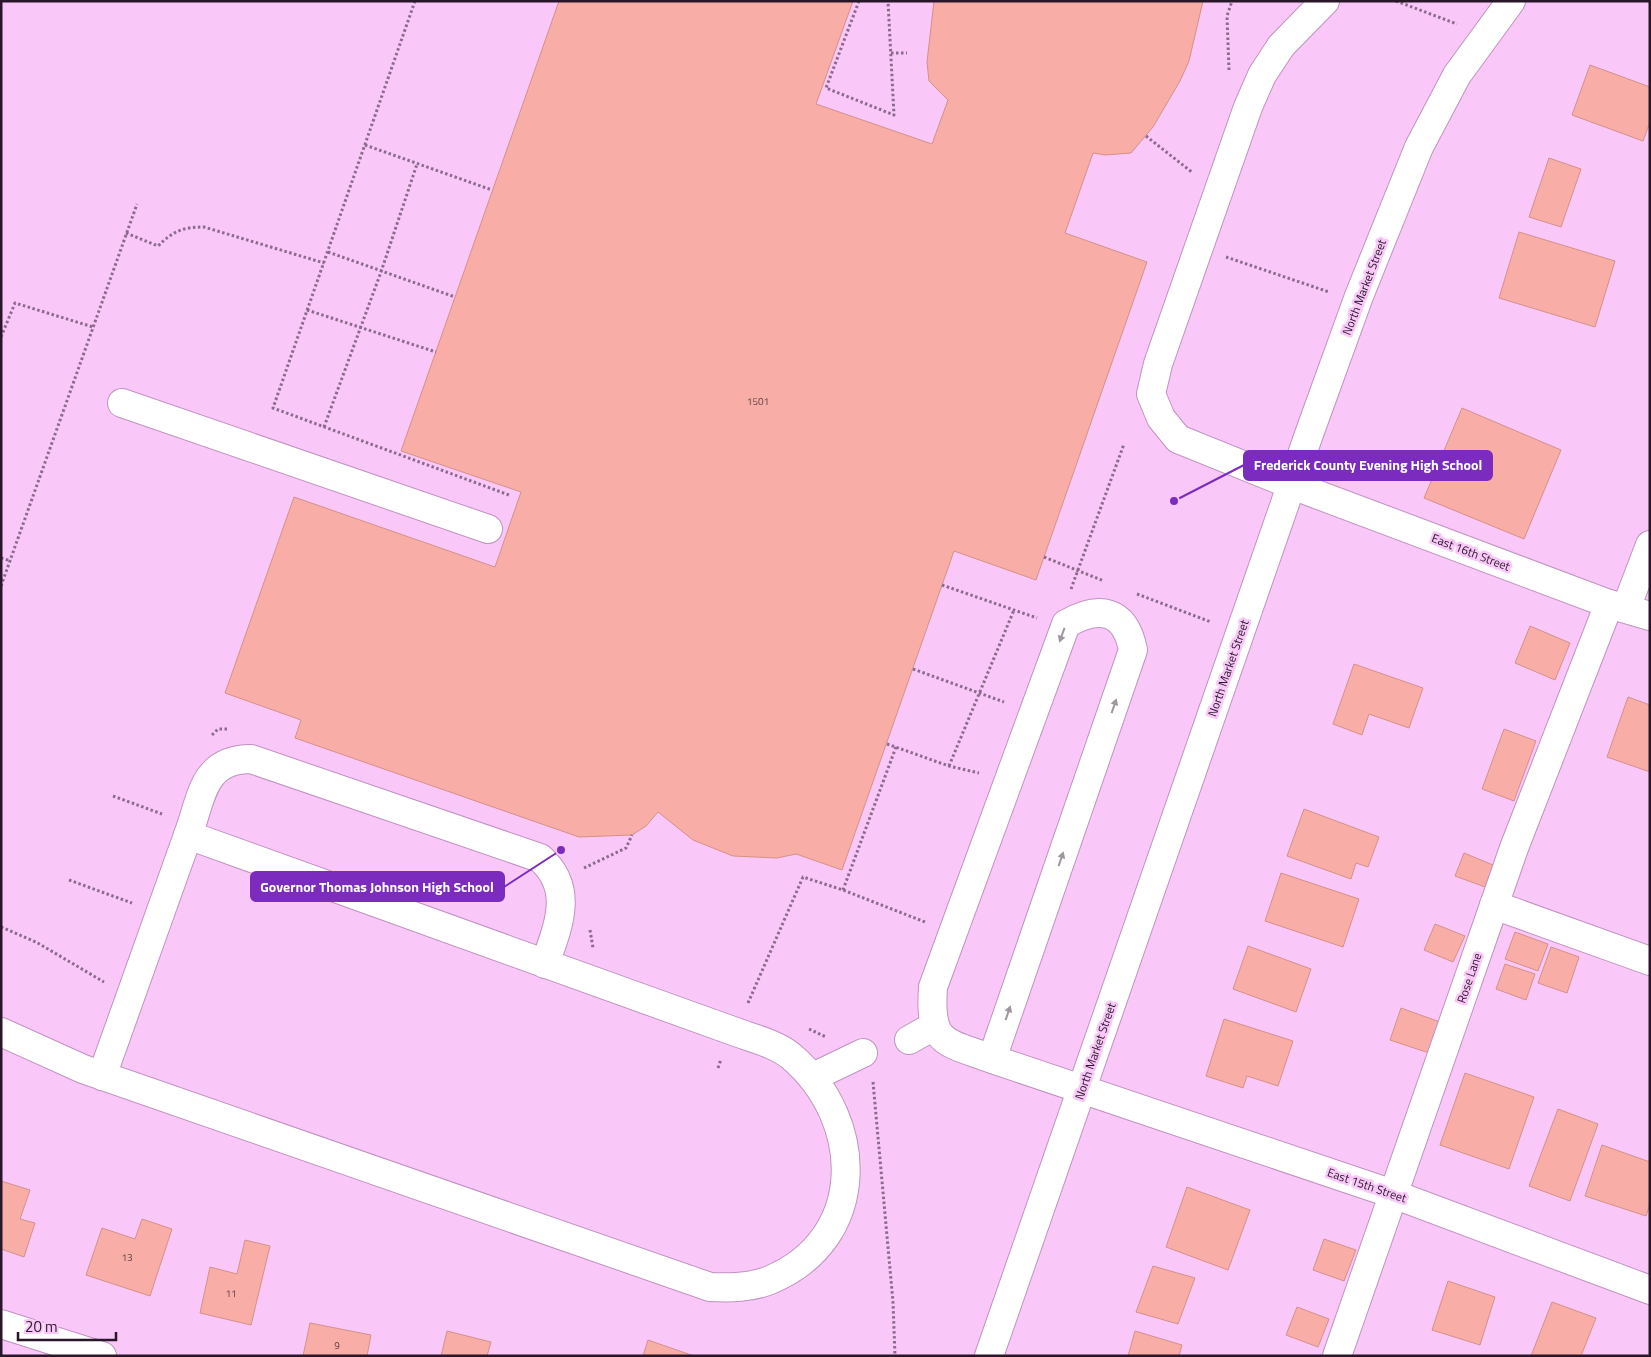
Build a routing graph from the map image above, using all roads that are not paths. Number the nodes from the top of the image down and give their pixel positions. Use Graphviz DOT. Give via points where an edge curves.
graph roads {
  1 [pos="1325,1"];
  2 [pos="1511,1"];
  3 [pos="122,403"];
  4 [pos="1292,485"];
  5 [pos="488,529"];
  6 [pos="1650,545"];
  7 [pos="1628,609"];
  8 [pos="179,826"];
  9 [pos="1494,905"];
  10 [pos="1650,961"];
  11 [pos="545,964"];
  12 [pos="934,1026"];
  13 [pos="1,1032"];
  14 [pos="909,1040"];
  15 [pos="864,1053"];
  16 [pos="992,1059"];
  17 [pos="102,1076"];
  18 [pos="813,1077"];
  19 [pos="1082,1088"];
  20 [pos="1393,1194"];
  21 [pos="1650,1290"];
  22 [pos="1,1324"];
  23 [pos="102,1356"];
  24 [pos="989,1356"];
  25 [pos="1337,1356"];
  1 -- 4 [label="street, East 16th Street" via="1281,46 1262,75 1158,364 1151,394 1161,418 1178,439"];
  2 -- 4 [label="street, North Market Street" via="1457,75 1419,147 1359,296"];
  3 -- 5 [label="street"];
  4 -- 7 [label="street, East 16th Street"];
  4 -- 19 [label="street, North Market Street"];
  6 -- 7 [label="street, Rose Lane"];
  7 -- 9 [label="street, Rose Lane"];
  8 -- 11 [label="street"];
  8 -- 11 [label="street" via="208,777 218,767 234,759 251,759 540,858 552,869 560,886 561,907 559,925"];
  8 -- 17 [label="street"];
  9 -- 10 [label="street"];
  9 -- 20 [label="street, Rose Lane"];
  11 -- 18 [label="street" via="772,1046 790,1056"];
  12 -- 14 [label="street"];
  12 -- 16 [label="street, East 15th Street" via="948,1043"];
  16 -- 12 [label="street, one-way" via="1133,650 1130,632 1119,619 1101,613 1082,614 1066,624 933,987 931,1010"];
  13 -- 17 [label="street"];
  15 -- 18 [label="street"];
  16 -- 19 [label="street, East 15th Street"];
  17 -- 18 [label="street" via="710,1287 738,1288 770,1280 798,1264 820,1243 836,1216 845,1190 847,1161 842,1131"];
  19 -- 20 [label="street, East 15th Street"];
  19 -- 24 [label="street, North Market Street"];
  20 -- 21 [label="street, East 15th Street"];
  20 -- 25 [label="street, Rose Lane"];
  22 -- 23 [label="street"];
}
